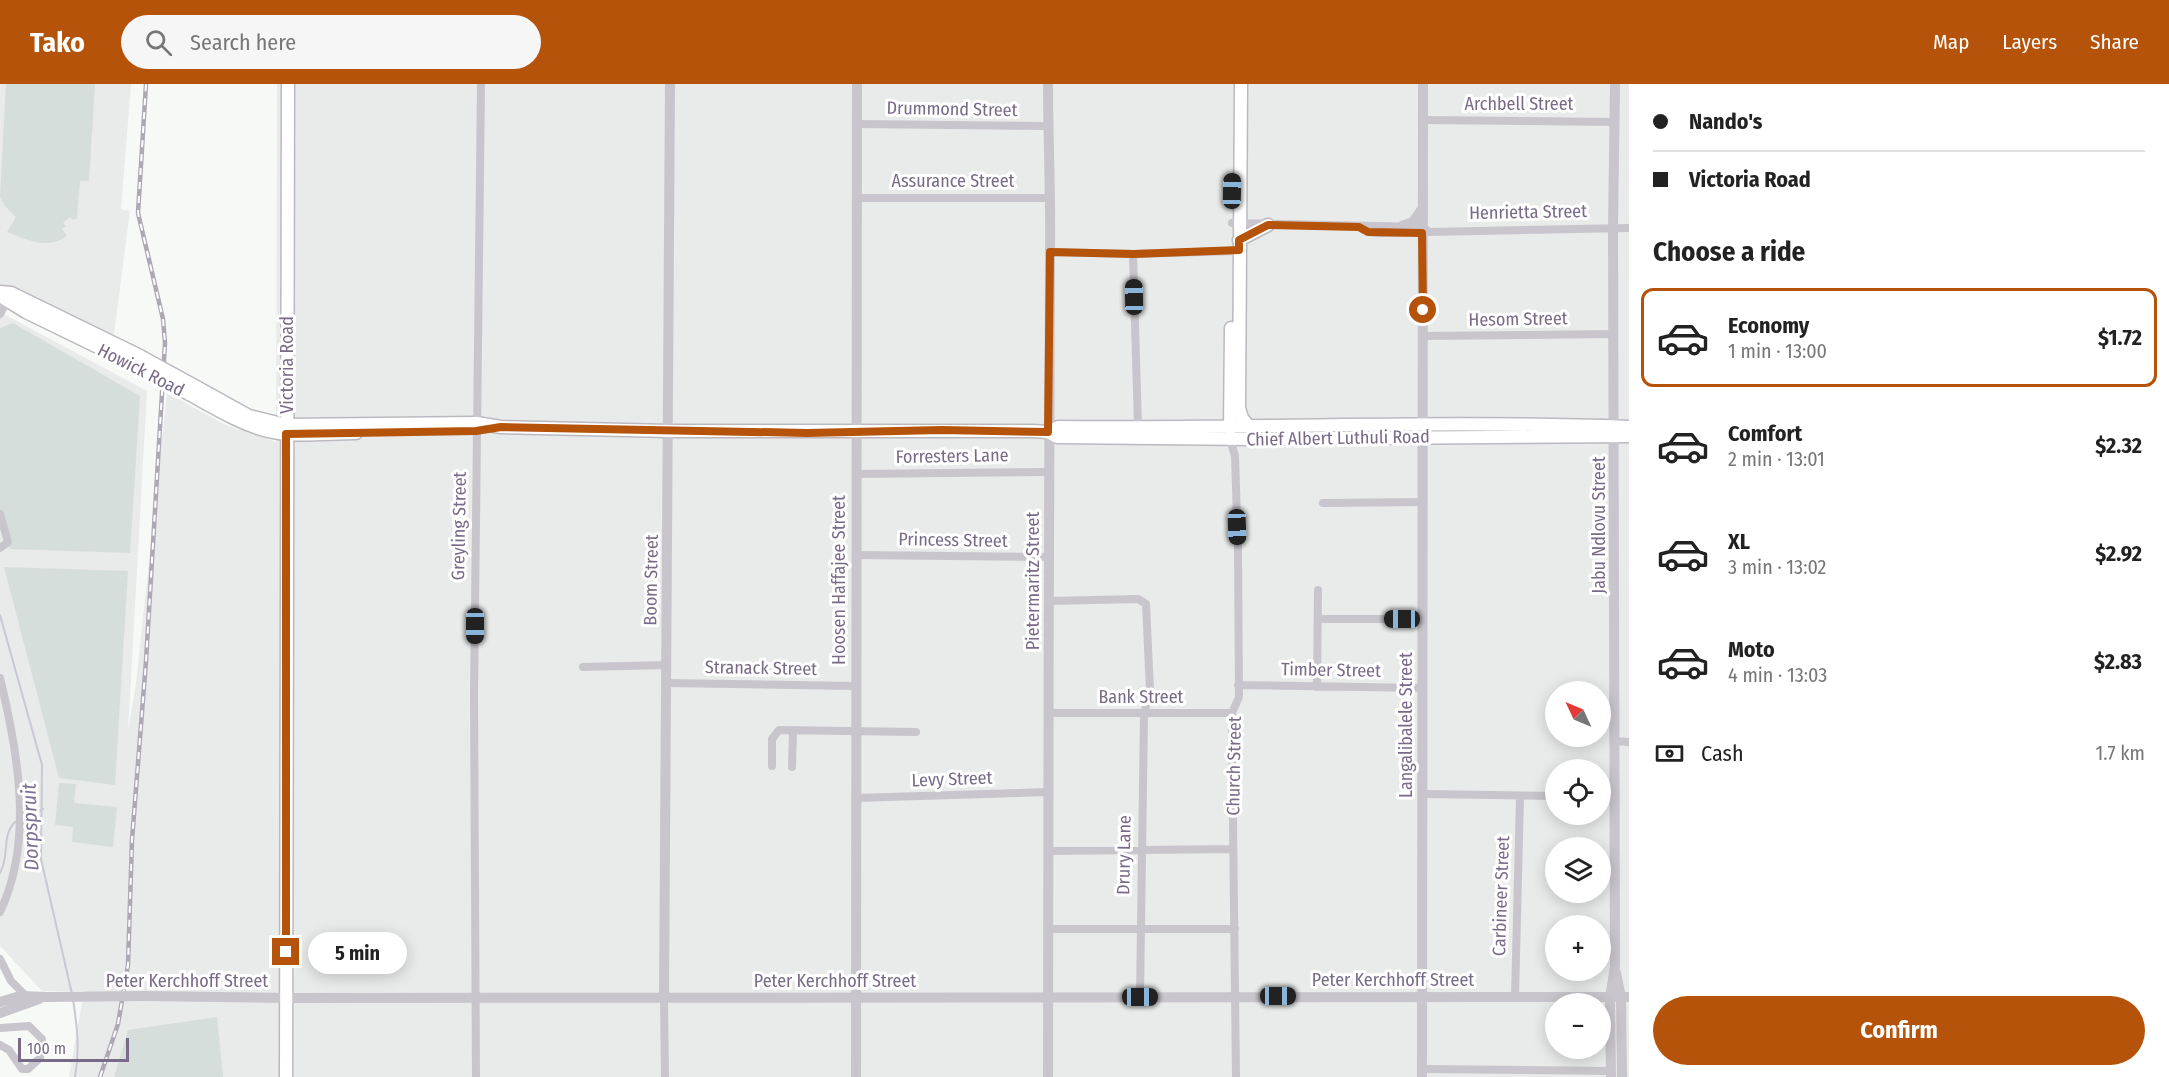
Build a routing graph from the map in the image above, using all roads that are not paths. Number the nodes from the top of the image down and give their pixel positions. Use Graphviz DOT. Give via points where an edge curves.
graph roads {
  1 [pos="288,84"];
  2 [pos="481,84"];
  3 [pos="670,84"];
  4 [pos="857,84"];
  5 [pos="1048,84"];
  6 [pos="1233,84"];
  7 [pos="1241,84"];
  8 [pos="1423,84"];
  9 [pos="1616,84"];
  10 [pos="1423,120"];
  11 [pos="1616,122"];
  12 [pos="856,124"];
  13 [pos="1048,126"];
  14 [pos="856,198"];
  15 [pos="1049,198"];
  16 [pos="1422,209"];
  17 [pos="1236,223"];
  18 [pos="1268,225"];
  19 [pos="1402,226"];
  20 [pos="1359,227"];
  21 [pos="1613,228"];
  22 [pos="1629,228"];
  23 [pos="1424,230"];
  24 [pos="1236,247"];
  25 [pos="1050,252"];
  26 [pos="1134,254"];
  27 [pos="4,296"];
  28 [pos="0,314"];
  29 [pos="1614,334"];
  30 [pos="1423,336"];
  31 [pos="476,427"];
  32 [pos="1629,427"];
  33 [pos="1137,428"];
  34 [pos="1250,428"];
  35 [pos="286,430"];
  36 [pos="669,431"];
  37 [pos="1422,431"];
  38 [pos="1615,431"];
  39 [pos="856,432"];
  40 [pos="1048,432"];
  41 [pos="1234,435"];
  42 [pos="1629,436"];
  43 [pos="1048,472"];
  44 [pos="856,474"];
  45 [pos="1423,502"];
  46 [pos="1323,503"];
  47 [pos="0,514"];
  48 [pos="0,548"];
  49 [pos="856,555"];
  50 [pos="1050,557"];
  51 [pos="1318,590"];
  52 [pos="1050,601"];
  53 [pos="1319,619"];
  54 [pos="1422,619"];
  55 [pos="667,665"];
  56 [pos="583,667"];
  57 [pos="0,678"];
  58 [pos="667,683"];
  59 [pos="1238,685"];
  60 [pos="855,686"];
  61 [pos="1317,687"];
  62 [pos="1422,688"];
  63 [pos="1049,713"];
  64 [pos="1232,713"];
  65 [pos="1144,714"];
  66 [pos="793,731"];
  67 [pos="856,732"];
  68 [pos="916,732"];
  69 [pos="1615,741"];
  70 [pos="1629,742"];
  71 [pos="772,766"];
  72 [pos="792,767"];
  73 [pos="1049,792"];
  74 [pos="1422,794"];
  75 [pos="1611,794"];
  76 [pos="1615,794"];
  77 [pos="1545,796"];
  78 [pos="1520,797"];
  79 [pos="856,798"];
  80 [pos="1233,849"];
  81 [pos="1049,851"];
  82 [pos="1140,851"];
  83 [pos="0,912"];
  84 [pos="1049,929"];
  85 [pos="1140,929"];
  86 [pos="1235,929"];
  87 [pos="0,958"];
  88 [pos="3,971"];
  89 [pos="1140,997"];
  90 [pos="1237,997"];
  91 [pos="1420,997"];
  92 [pos="1515,997"];
  93 [pos="1620,997"];
  94 [pos="37,998"];
  95 [pos="286,998"];
  96 [pos="477,998"];
  97 [pos="664,998"];
  98 [pos="856,998"];
  99 [pos="1048,998"];
  100 [pos="0,1002"];
  101 [pos="0,1012"];
  102 [pos="0,1028"];
  103 [pos="0,1045"];
  104 [pos="1422,1073"];
  105 [pos="1611,1074"];
  106 [pos="286,1077"];
  107 [pos="476,1077"];
  108 [pos="665,1077"];
  109 [pos="856,1077"];
  110 [pos="1048,1077"];
  111 [pos="1236,1077"];
  112 [pos="1622,1077"];
  1 -- 35 [label="main road, Victoria Road"];
  2 -- 31 [label="street, Greyling Street"];
  3 -- 36 [label="street, Boom Street"];
  4 -- 12 [label="street, Hoosen Haffajee Street"];
  5 -- 13 [label="street, Pietermaritz Street"];
  6 -- 17 [label="main road, Church Street"];
  7 -- 17 [label="main road, Church Street"];
  8 -- 10 [label="street, Langalibalele Street"];
  9 -- 11 [label="street, Jabu Ndlovu Street"];
  10 -- 11 [label="street, Archbell Street"];
  10 -- 16 [label="street, Langalibalele Street"];
  11 -- 21 [label="street, Jabu Ndlovu Street"];
  12 -- 13 [label="street, Drummond Street"];
  12 -- 14 [label="street, Hoosen Haffajee Street"];
  13 -- 15 [label="street, Pietermaritz Street"];
  14 -- 15 [label="street, Assurance Street"];
  14 -- 39 [label="street, Hoosen Haffajee Street"];
  15 -- 25 [label="street, Pietermaritz Street"];
  16 -- 19 [label="street" via="1413,222"];
  16 -- 23 [label="street, Langalibalele Street"];
  17 -- 18 [label="street, Henrietta Street"];
  17 -- 24 [label="main road, Church Street"];
  18 -- 20 [label="street, Henrietta Street"];
  18 -- 24 [label="main road"];
  19 -- 20 [label="street, Henrietta Street"];
  19 -- 23 [label="street, Henrietta Street"];
  20 -- 23 [label="street, Henrietta Street" via="1368,232"];
  21 -- 22 [label="street, Henrietta Street"];
  21 -- 23 [label="street, Henrietta Street"];
  21 -- 29 [label="street, Jabu Ndlovu Street"];
  23 -- 30 [label="street, Langalibalele Street"];
  24 -- 26 [label="street"];
  24 -- 34 [label="main road, Church Street" via="1239,408"];
  24 -- 41 [label="main road, Church Street"];
  25 -- 26 [label="street"];
  25 -- 40 [label="street, Pietermaritz Street"];
  26 -- 33 [label="street"];
  27 -- 28 [label="street"];
  27 -- 35 [label="main road, Howick Road, bridge" via="136,360 245,423"];
  29 -- 30 [label="street, Hesom Street"];
  29 -- 38 [label="street, Jabu Ndlovu Street"];
  30 -- 37 [label="street, Langalibalele Street"];
  31 -- 35 [label="main road, Chief Albert Luthuli Road"];
  31 -- 36 [label="main road, Chief Albert Luthuli Road"];
  31 -- 96 [label="street, Greyling Street"];
  32 -- 38 [label="main road, Chief Albert Luthuli Road"];
  33 -- 40 [label="main road, Chief Albert Luthuli Road" via="1058,427"];
  33 -- 41 [label="main road, Chief Albert Luthuli Road"];
  34 -- 37 [label="main road, Chief Albert Luthuli Road"];
  34 -- 41 [label="main road, Chief Albert Luthuli Road"];
  35 -- 95 [label="main road, Victoria Road"];
  36 -- 39 [label="main road, Chief Albert Luthuli Road"];
  36 -- 55 [label="street, Boom Street"];
  37 -- 38 [label="main road, Chief Albert Luthuli Road"];
  37 -- 41 [label="main road, Chief Albert Luthuli Road"];
  37 -- 45 [label="street, Langalibalele Street"];
  38 -- 42 [label="main road, Chief Albert Luthuli Road"];
  38 -- 69 [label="street, Jabu Ndlovu Street"];
  39 -- 40 [label="main road, Chief Albert Luthuli Road"];
  39 -- 44 [label="street, Hoosen Haffajee Street"];
  40 -- 41 [label="main road, Chief Albert Luthuli Road" via="1058,437"];
  40 -- 43 [label="street, Pietermaritz Street"];
  41 -- 59 [label="street, Church Street"];
  43 -- 44 [label="street, Forresters Lane"];
  43 -- 50 [label="street, Pietermaritz Street"];
  44 -- 49 [label="street, Hoosen Haffajee Street"];
  45 -- 46 [label="street"];
  45 -- 54 [label="street, Langalibalele Street"];
  47 -- 48 [label="street" via="8,542"];
  49 -- 50 [label="street, Princess Street"];
  49 -- 60 [label="street, Hoosen Haffajee Street"];
  50 -- 52 [label="street, Pietermaritz Street"];
  51 -- 53 [label="street"];
  52 -- 63 [label="street, Pietermaritz Street"];
  52 -- 65 [label="street, Drury Lane" via="1144,602 1150,690"];
  53 -- 54 [label="street"];
  53 -- 61 [label="street"];
  54 -- 62 [label="street, Langalibalele Street"];
  55 -- 56 [label="street"];
  55 -- 58 [label="street, Boom Street"];
  57 -- 83 [label="street" via="9,713 20,798 15,867"];
  58 -- 60 [label="street, Stranack Street"];
  58 -- 97 [label="street, Boom Street"];
  59 -- 61 [label="street, Timber Street"];
  59 -- 64 [label="street, Church Street" via="1239,697"];
  60 -- 67 [label="street, Hoosen Haffajee Street"];
  61 -- 62 [label="street, Timber Street"];
  62 -- 74 [label="street, Langalibalele Street"];
  63 -- 65 [label="street, Bank Street"];
  63 -- 73 [label="street, Pietermaritz Street"];
  64 -- 65 [label="street, Bank Street"];
  64 -- 80 [label="street, Church Street"];
  65 -- 82 [label="street, Drury Lane"];
  66 -- 67 [label="street"];
  66 -- 71 [label="street" via="779,730 775,734"];
  66 -- 72 [label="street"];
  67 -- 68 [label="street"];
  67 -- 79 [label="street, Hoosen Haffajee Street"];
  69 -- 70 [label="street"];
  69 -- 76 [label="street, Jabu Ndlovu Street"];
  73 -- 79 [label="street, Levy Street"];
  73 -- 81 [label="street, Pietermaritz Street"];
  74 -- 78 [label="street"];
  74 -- 91 [label="street, Langalibalele Street"];
  75 -- 76 [label="street"];
  76 -- 93 [label="street, Jabu Ndlovu Street" via="1615,967"];
  77 -- 78 [label="street"];
  78 -- 92 [label="street, Carbineer Street"];
  79 -- 98 [label="street, Hoosen Haffajee Street"];
  80 -- 82 [label="street"];
  80 -- 86 [label="street, Church Street"];
  81 -- 82 [label="street"];
  81 -- 84 [label="street, Pietermaritz Street"];
  82 -- 85 [label="street, Drury Lane"];
  84 -- 85 [label="street"];
  84 -- 99 [label="street, Pietermaritz Street"];
  85 -- 86 [label="street"];
  85 -- 89 [label="street, Drury Lane"];
  86 -- 90 [label="street, Church Street"];
  87 -- 88 [label="street"];
  88 -- 94 [label="street"];
  89 -- 90 [label="street, Peter Kerchhoff Street"];
  89 -- 99 [label="street, Peter Kerchhoff Street"];
  90 -- 91 [label="street, Peter Kerchhoff Street"];
  90 -- 111 [label="street, Church Street"];
  91 -- 92 [label="street, Peter Kerchhoff Street"];
  91 -- 104 [label="street, Langalibalele Street"];
  92 -- 93 [label="street, Peter Kerchhoff Street"];
  93 -- 105 [label="street, Jabu Ndlovu Street"];
  93 -- 112 [label="street, Jabu Ndlovu Street"];
  94 -- 95 [label="street, Peter Kerchhoff Street, bridge"];
  94 -- 100 [label="street, Peter Kerchhoff Street"];
  94 -- 101 [label="street, Peter Kerchhoff Street"];
  95 -- 96 [label="street, Peter Kerchhoff Street"];
  95 -- 106 [label="main road, Victoria Road"];
  96 -- 97 [label="street, Peter Kerchhoff Street"];
  96 -- 107 [label="street, Greyling Street"];
  97 -- 98 [label="street, Peter Kerchhoff Street"];
  97 -- 108 [label="street, Boom Street"];
  98 -- 99 [label="street, Peter Kerchhoff Street"];
  98 -- 109 [label="street, Hoosen Haffajee Street"];
  99 -- 110 [label="street, Pietermaritz Street"];
  102 -- 103 [label="street" via="29,1026 42,1039 39,1058 28,1069 22,1069 9,1050"];
  104 -- 105 [label="street"];
}
